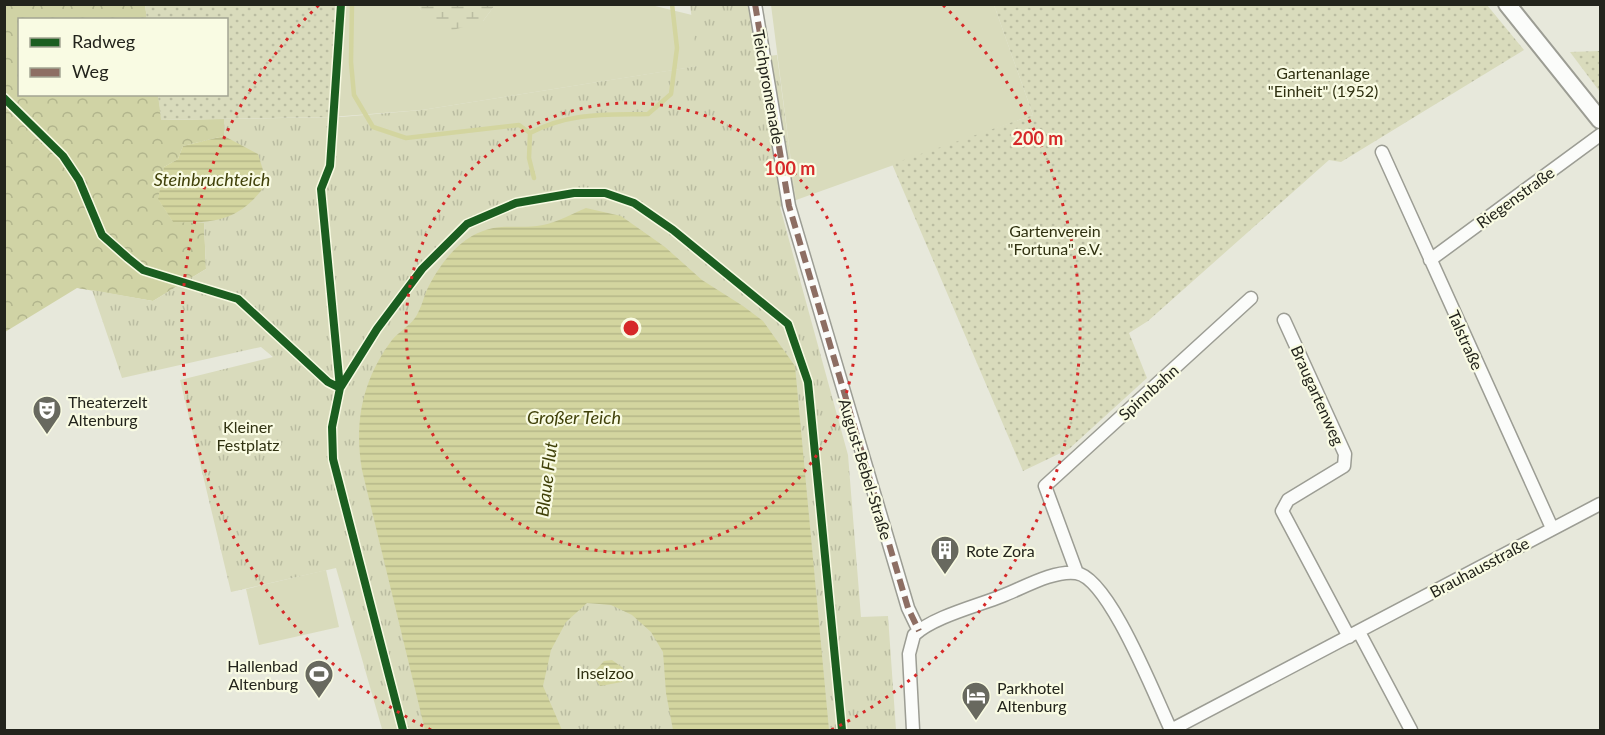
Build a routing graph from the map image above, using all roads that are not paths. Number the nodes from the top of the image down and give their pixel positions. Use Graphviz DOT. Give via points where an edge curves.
graph roads {
  1 [pos="755,4"];
  2 [pos="1507,4"];
  3 [pos="1600,120"];
  4 [pos="1600,135"];
  5 [pos="1382,152"];
  6 [pos="789,206"];
  7 [pos="1430,260"];
  8 [pos="1251,298"];
  9 [pos="1284,320"];
  10 [pos="1600,504"];
  11 [pos="1552,528"];
  12 [pos="1077,573"];
  13 [pos="919,631"];
  14 [pos="1354,635"];
  15 [pos="913,730"];
  16 [pos="1171,730"];
  17 [pos="1411,730"];
  1 -- 6 [label="street, Teichpromenade"];
  2 -- 3 [label="main road"];
  4 -- 7 [label="street, Riegenstraße"];
  5 -- 7 [label="street, Talstraße"];
  6 -- 13 [label="street, August-Bebel-Straße" via="908,608"];
  7 -- 11 [label="street, Talstraße"];
  8 -- 12 [label="street, Spinnbahn" via="1046,486"];
  9 -- 14 [label="street, Braugartenweg" via="1345,454 1344,466 1288,500 1282,511"];
  10 -- 11 [label="street, Brauhausstraße"];
  11 -- 14 [label="street, Brauhausstraße"];
  12 -- 13 [label="street" via="1056,576"];
  12 -- 16 [label="street" via="1094,581 1110,600"];
  13 -- 15 [label="street" via="910,644"];
  14 -- 16 [label="street, Brauhausstraße"];
  14 -- 17 [label="street"];
}
